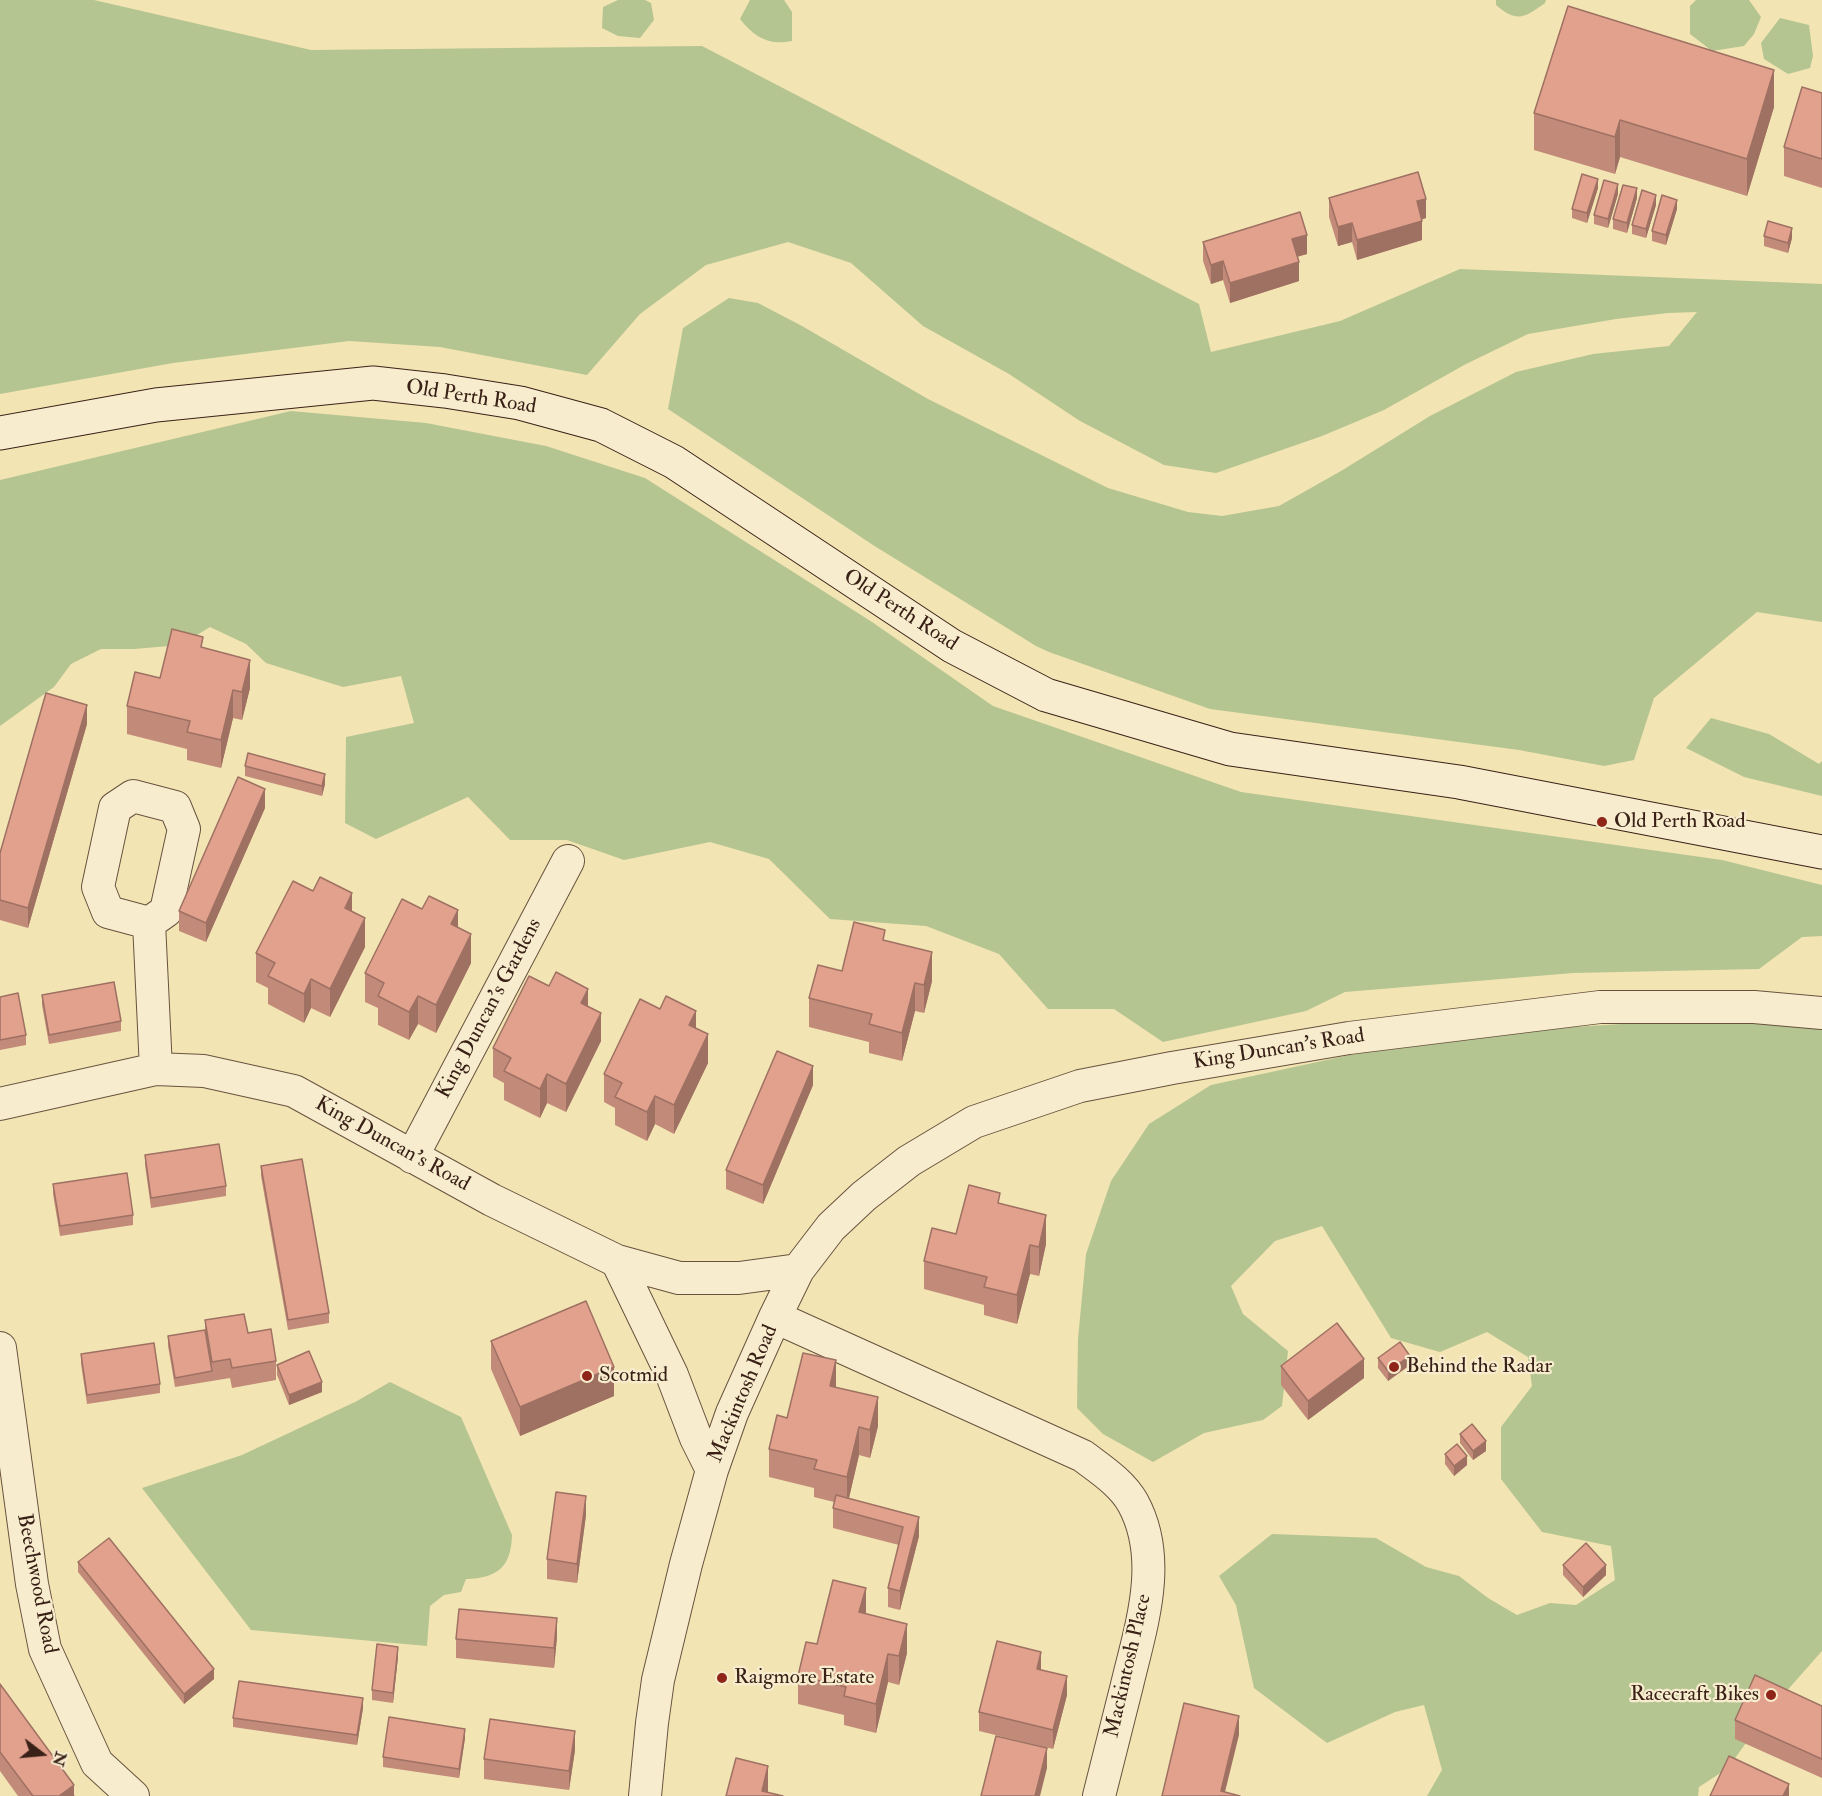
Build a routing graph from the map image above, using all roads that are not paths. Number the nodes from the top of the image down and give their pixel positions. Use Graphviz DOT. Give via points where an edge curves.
graph roads {
  1 [pos="0,433"];
  2 [pos="1822,852"];
  3 [pos="568,861"];
  4 [pos="149,923"];
  5 [pos="1822,1013"];
  6 [pos="156,1069"];
  7 [pos="0,1104"];
  8 [pos="412,1157"];
  9 [pos="616,1261"];
  10 [pos="798,1270"];
  11 [pos="775,1317"];
  12 [pos="0,1348"];
  13 [pos="712,1470"];
  14 [pos="1132,1502"];
  15 [pos="133,1796"];
  16 [pos="645,1796"];
  17 [pos="1099,1796"];
  1 -- 2 [label="main road, Old Perth Road" via="156,405 373,383 520,403 601,425 674,462 952,646 1046,695 1230,749 1459,782"];
  3 -- 8 [label="street, King Duncan's Gardens"];
  4 -- 6 [label="street"];
  5 -- 10 [label="street, King Duncan's Road" via="1754,1007 1600,1007 1350,1038 1080,1086 974,1122 909,1161 831,1227"];
  6 -- 7 [label="street, King Duncan's Road"];
  6 -- 8 [label="street, King Duncan's Road" via="204,1071 294,1091"];
  8 -- 9 [label="street, King Duncan's Road"];
  9 -- 10 [label="street, King Duncan's Road" via="679,1278 740,1278"];
  9 -- 13 [label="street" via="672,1375"];
  10 -- 11 [label="street, King Duncan's Road"];
  11 -- 13 [label="street, Mackintosh Road" via="732,1413"];
  11 -- 14 [label="street, Mackintosh Road" via="1083,1456 1110,1476"];
  12 -- 15 [label="street, Beechwood Road" via="32,1584 45,1649 97,1763"];
  13 -- 16 [label="street, Mackintosh Road" via="658,1680"];
  14 -- 17 [label="street, Mackintosh Place" via="1145,1537 1149,1571 1145,1611"];
}
